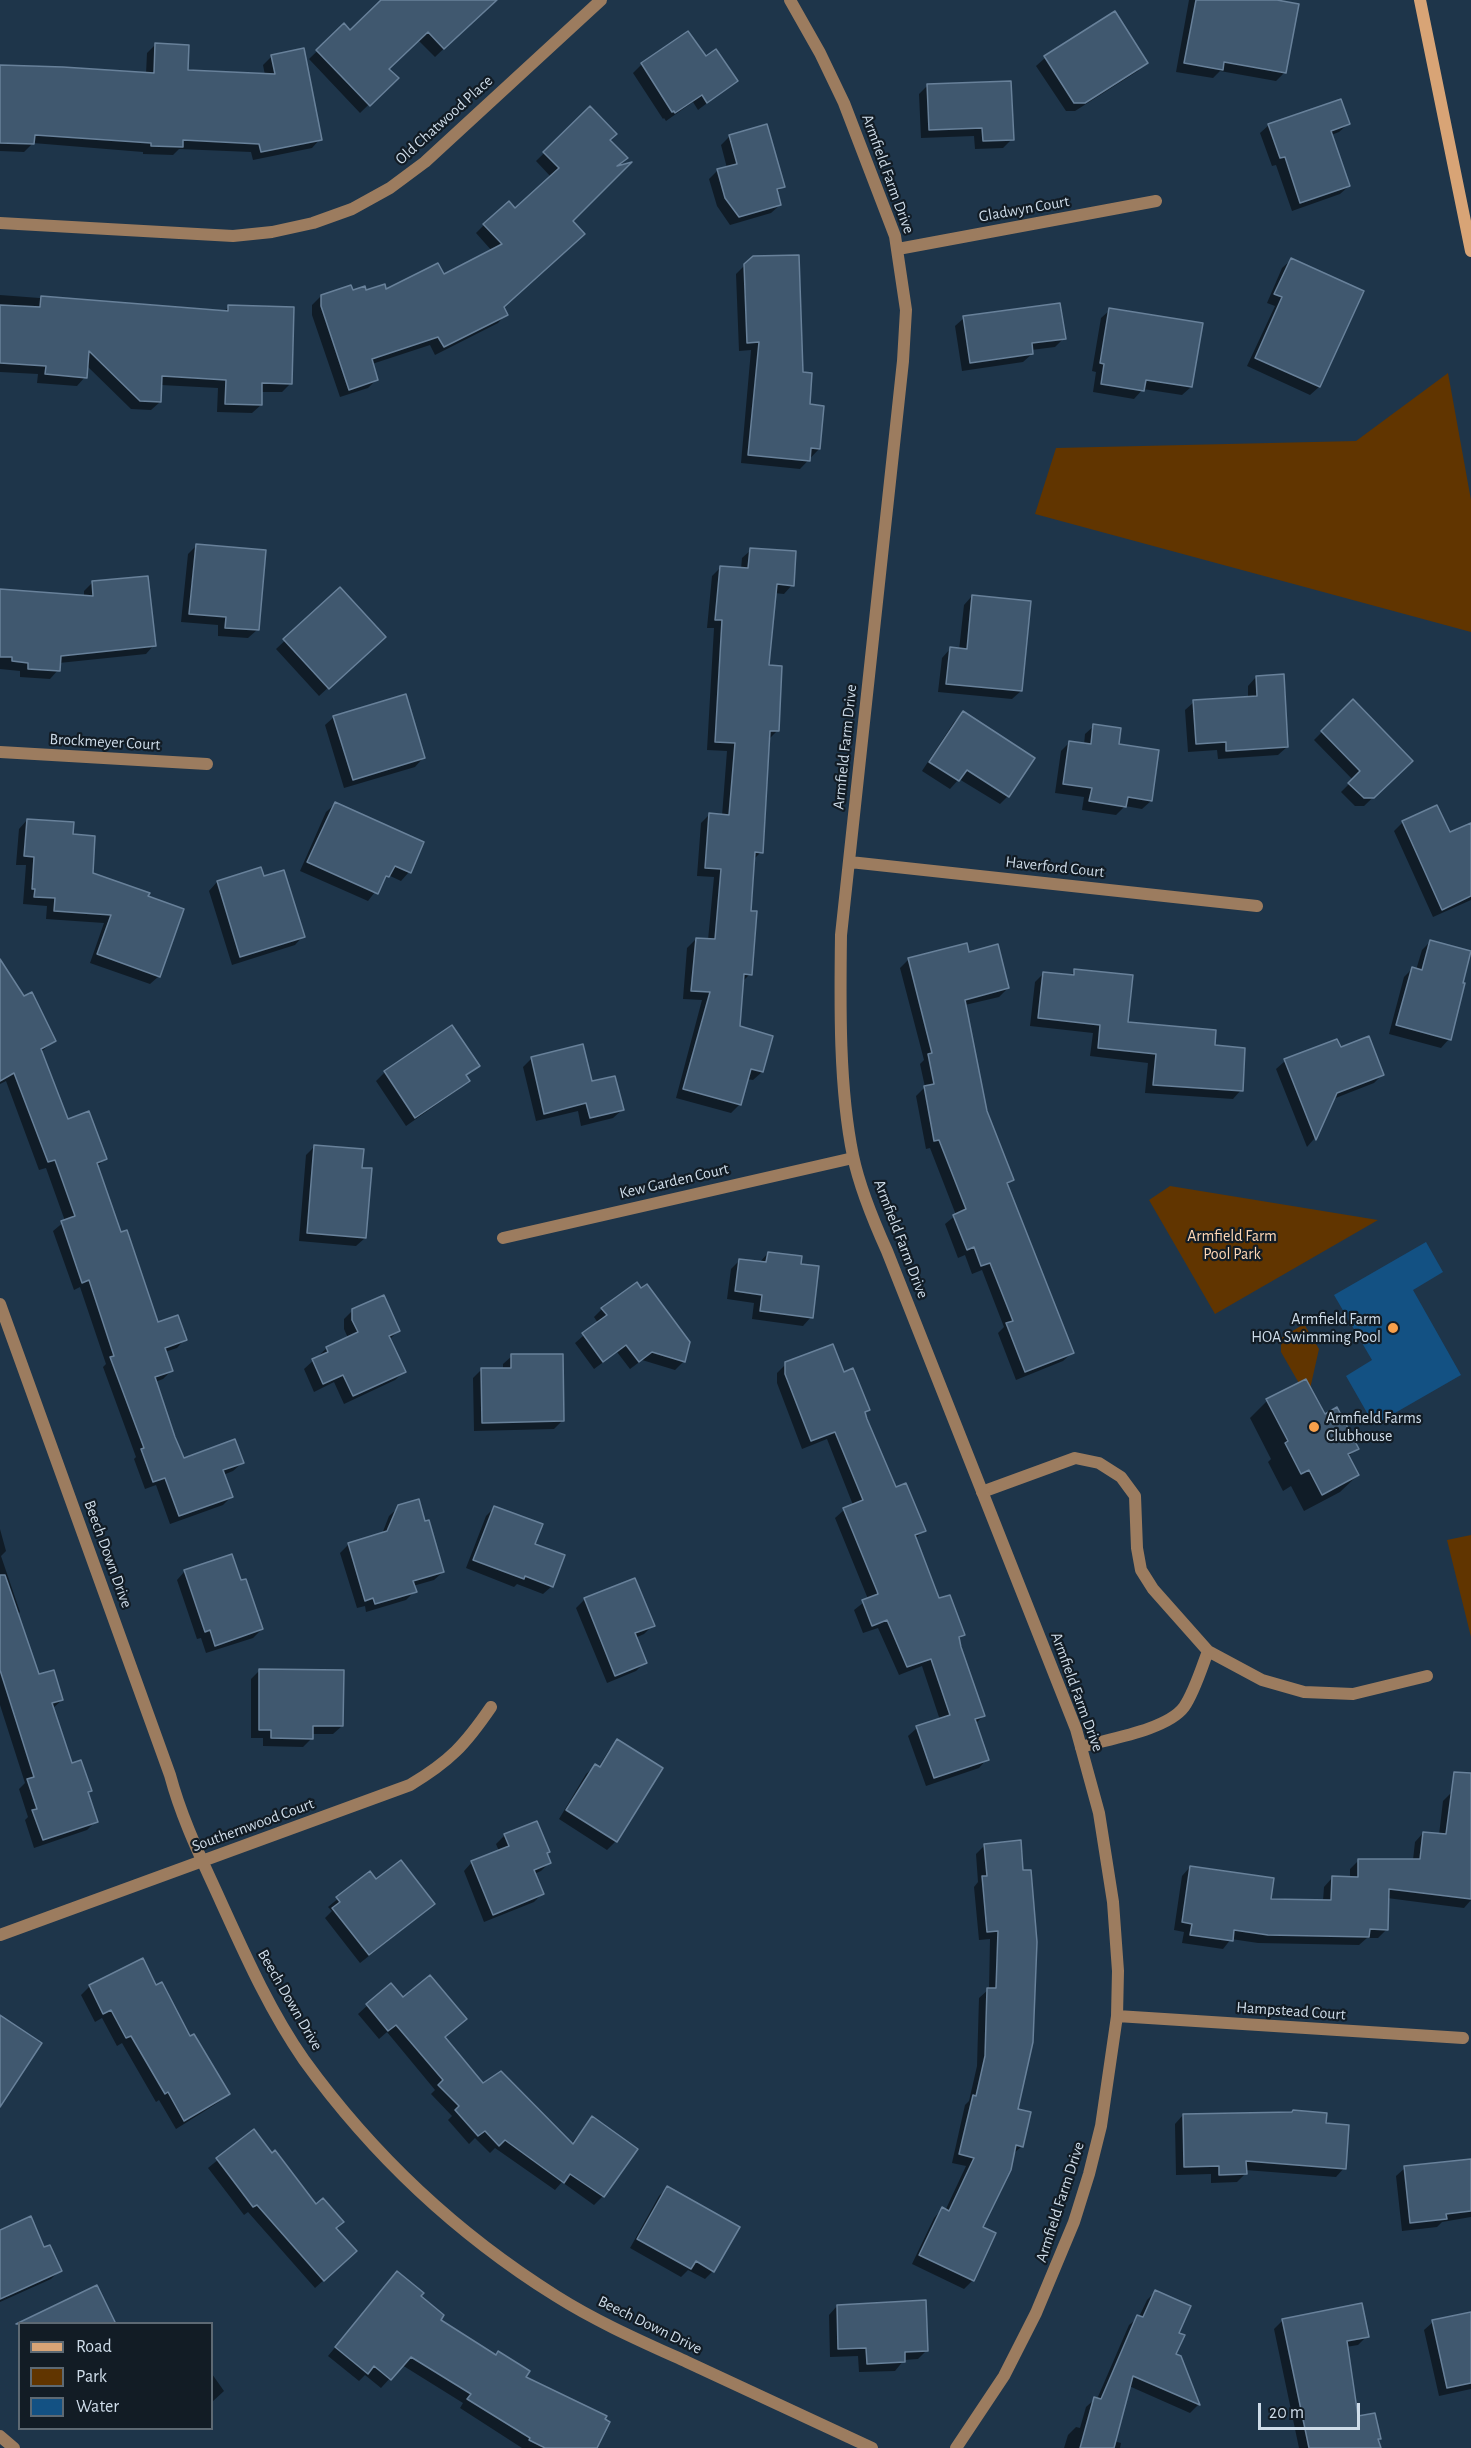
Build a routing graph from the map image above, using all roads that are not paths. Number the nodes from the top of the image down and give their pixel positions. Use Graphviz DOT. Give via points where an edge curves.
graph roads {
  1 [pos="601,0"];
  2 [pos="790,0"];
  3 [pos="1420,0"];
  4 [pos="1155,201"];
  5 [pos="0,223"];
  6 [pos="898,249"];
  7 [pos="1471,251"];
  8 [pos="0,752"];
  9 [pos="207,764"];
  10 [pos="850,862"];
  11 [pos="1257,906"];
  12 [pos="853,1158"];
  13 [pos="503,1238"];
  14 [pos="0,1304"];
  15 [pos="982,1492"];
  16 [pos="1208,1651"];
  17 [pos="1427,1676"];
  18 [pos="491,1707"];
  19 [pos="1081,1747"];
  20 [pos="203,1862"];
  21 [pos="0,1935"];
  22 [pos="1117,2016"];
  23 [pos="1463,2038"];
  24 [pos="0,2436"];
  25 [pos="14,2448"];
  26 [pos="872,2448"];
  27 [pos="956,2448"];
  1 -- 5 [label="street, Old Chatwood Place" via="426,162 352,209 313,223 232,236"];
  2 -- 6 [label="street, Armfield Farm Drive" via="844,103"];
  3 -- 7 [label="street"];
  4 -- 6 [label="street, Gladwyn Court"];
  6 -- 10 [label="street, Armfield Farm Drive" via="906,310 903,362"];
  8 -- 9 [label="street, Brockmeyer Court"];
  10 -- 11 [label="street, Haverford Court"];
  10 -- 12 [label="street, Armfield Farm Drive" via="841,935 840,1000 847,1124"];
  12 -- 13 [label="street, Kew Garden Court"];
  12 -- 15 [label="street, Armfield Farm Drive" via="868,1209"];
  14 -- 20 [label="street, Beech Down Drive" via="180,1811"];
  15 -- 16 [label="street" via="1075,1458 1099,1463 1121,1477 1135,1496 1141,1570 1163,1602"];
  15 -- 19 [label="street, Armfield Farm Drive"];
  16 -- 17 [label="street" via="1262,1680 1304,1692 1353,1694"];
  16 -- 19 [label="street" via="1185,1706 1173,1718"];
  18 -- 20 [label="street, Southernwood Court" via="471,1737 442,1765 410,1785"];
  19 -- 22 [label="street, Armfield Farm Drive" via="1099,1813 1113,1902"];
  20 -- 21 [label="street, Southernwood Court"];
  20 -- 26 [label="street, Beech Down Drive" via="250,1968 303,2059 394,2167 444,2214 500,2258 618,2330"];
  22 -- 23 [label="street, Hampstead Court"];
  22 -- 27 [label="street, Armfield Farm Drive" via="1101,2126 1074,2222 1014,2355"];
  24 -- 25 [label="street"];
}
